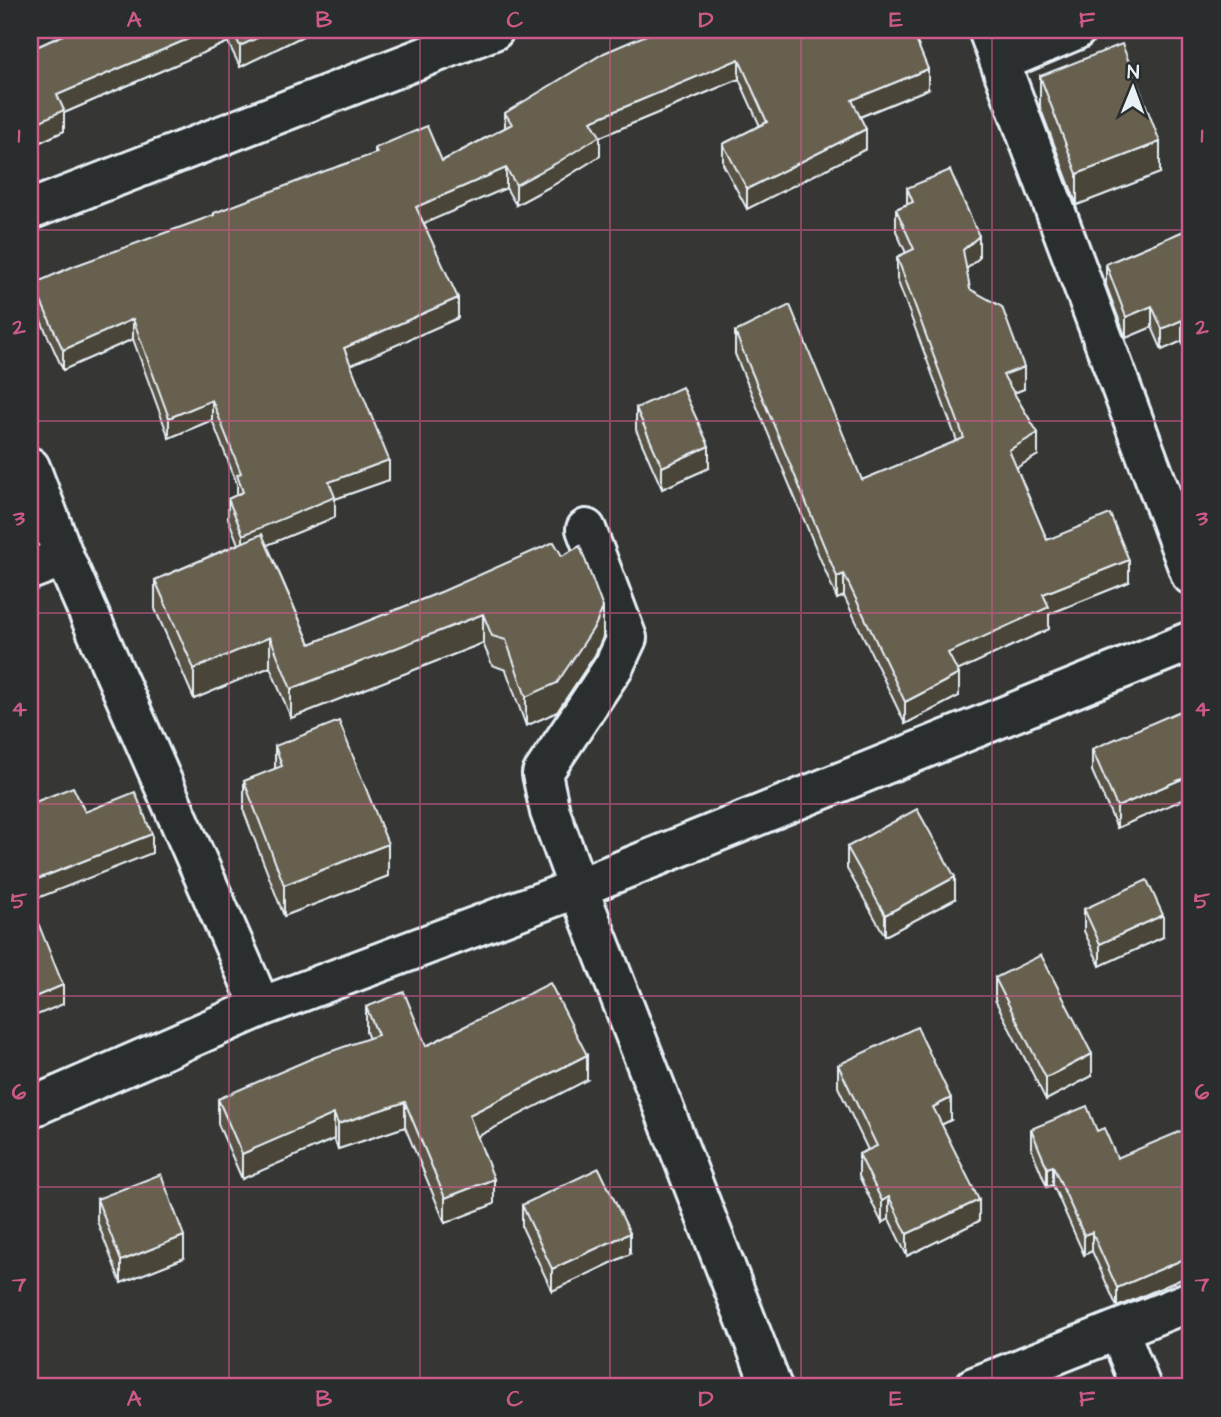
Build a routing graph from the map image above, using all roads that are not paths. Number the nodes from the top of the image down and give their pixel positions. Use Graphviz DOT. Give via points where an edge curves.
graph roads {
  1 [pos="494,30"];
  2 [pos="1076,30"];
  3 [pos="994,46"];
  4 [pos="30,210"];
  5 [pos="30,467"];
  6 [pos="586,529"];
  7 [pos="47,563"];
  8 [pos="1191,575"];
  9 [pos="1191,641"];
  10 [pos="578,888"];
  11 [pos="261,1007"];
  12 [pos="30,1108"];
  13 [pos="1191,1301"];
  14 [pos="1119,1331"];
  15 [pos="772,1387"];
  16 [pos="974,1387"];
  17 [pos="1141,1387"];
  1 -- 4 [label="street"];
  2 -- 3 [label="street"];
  3 -- 8 [label="street"];
  5 -- 7 [label="street"];
  6 -- 10 [label="street" via="627,638 614,666 542,774 550,812"];
  7 -- 11 [label="street"];
  9 -- 10 [label="street"];
  10 -- 11 [label="street"];
  10 -- 15 [label="street"];
  11 -- 12 [label="street"];
  13 -- 14 [label="street"];
  14 -- 16 [label="street"];
  14 -- 17 [label="street"];
}
